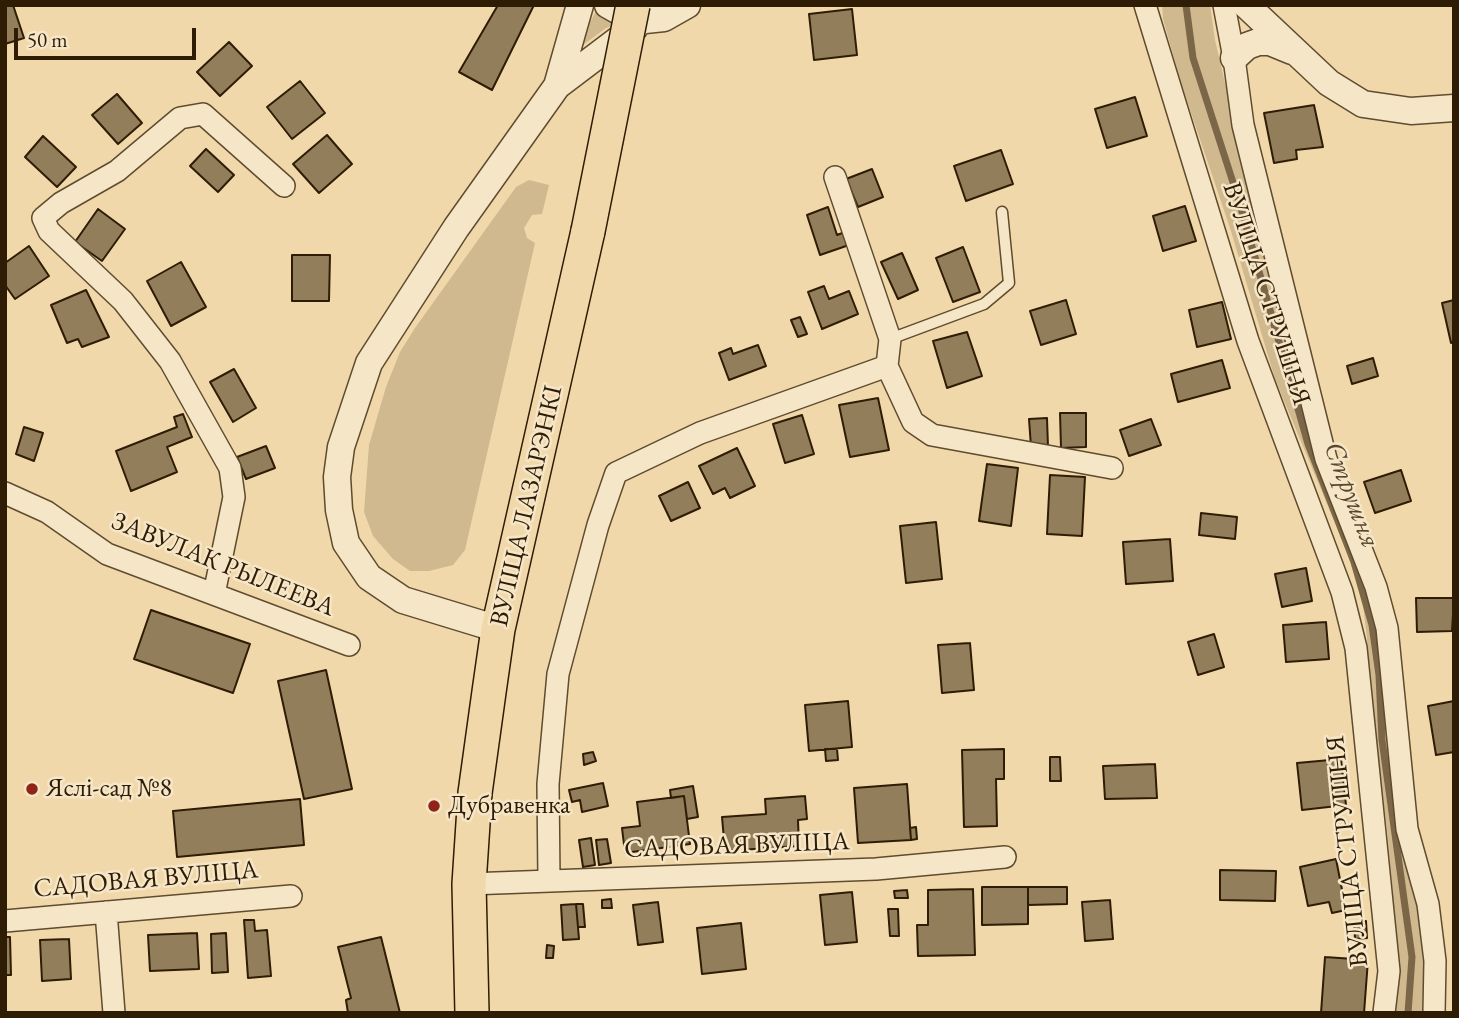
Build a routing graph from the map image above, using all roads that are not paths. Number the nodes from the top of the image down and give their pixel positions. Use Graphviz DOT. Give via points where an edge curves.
graph roads {
  1 [pos="580,5"];
  2 [pos="608,5"];
  3 [pos="687,5"];
  4 [pos="1145,5"];
  5 [pos="1224,5"];
  6 [pos="1246,5"];
  7 [pos="639,13"];
  8 [pos="1302,55"];
  9 [pos="1234,58"];
  10 [pos="557,86"];
  11 [pos="1454,108"];
  12 [pos="835,177"];
  13 [pos="284,186"];
  14 [pos="1002,212"];
  15 [pos="890,339"];
  16 [pos="887,366"];
  17 [pos="1112,468"];
  18 [pos="5,493"];
  19 [pos="214,594"];
  20 [pos="498,629"];
  21 [pos="349,645"];
  22 [pos="1005,857"];
  23 [pos="549,880"];
  24 [pos="469,884"];
  25 [pos="291,896"];
  26 [pos="106,912"];
  27 [pos="5,921"];
  28 [pos="114,1013"];
  29 [pos="472,1013"];
  30 [pos="1384,1013"];
  31 [pos="1434,1013"];
  1 -- 10 [label="street"];
  2 -- 7 [label="street" via="631,18"];
  3 -- 7 [label="street" via="664,18"];
  4 -- 30 [label="street, ВУЛІЦА СТРУШНЯ" via="1248,341 1339,580 1356,648 1389,971"];
  5 -- 9 [label="street, ВУЛІЦА СТРУШНЯ"];
  6 -- 8 [label="street"];
  7 -- 10 [label="street"];
  7 -- 20 [label="main road, ВУЛІЦА ЛАЗАРЭНКІ, bridge"];
  8 -- 9 [label="street" via="1258,42"];
  8 -- 11 [label="street" via="1329,83 1363,104 1411,111"];
  9 -- 31 [label="street, ВУЛІЦА СТРУШНЯ" via="1243,125 1326,458 1387,628 1407,829 1431,926"];
  10 -- 20 [label="street" via="456,228 369,363 338,467 339,510 346,543 369,577 402,600"];
  12 -- 15 [label="street"];
  13 -- 19 [label="street" via="203,114 180,118 117,171 61,202 43,218 49,231 123,301 170,361 230,468 234,497"];
  14 -- 15 [label="lane" via="1009,283 984,304"];
  15 -- 16 [label="street"];
  16 -- 17 [label="street" via="913,422 932,435"];
  16 -- 23 [label="street" via="700,433 616,473 558,674 548,784"];
  18 -- 19 [label="street, ЗАВУЛАК РЫЛЕЕВА" via="47,512 107,554"];
  19 -- 21 [label="street, ЗАВУЛАК РЫЛЕЕВА"];
  20 -- 24 [label="main road, ВУЛІЦА ЛАЗАРЭНКІ" via="475,793"];
  22 -- 23 [label="street, САДОВАЯ ВУЛІЦА" via="876,869"];
  23 -- 24 [label="street, САДОВАЯ ВУЛІЦА"];
  24 -- 29 [label="main road, ВУЛІЦА ЛАЗАРЭНКІ"];
  25 -- 26 [label="street, САДОВАЯ ВУЛІЦА"];
  26 -- 27 [label="street, САДОВАЯ ВУЛІЦА"];
  26 -- 28 [label="street"];
}
